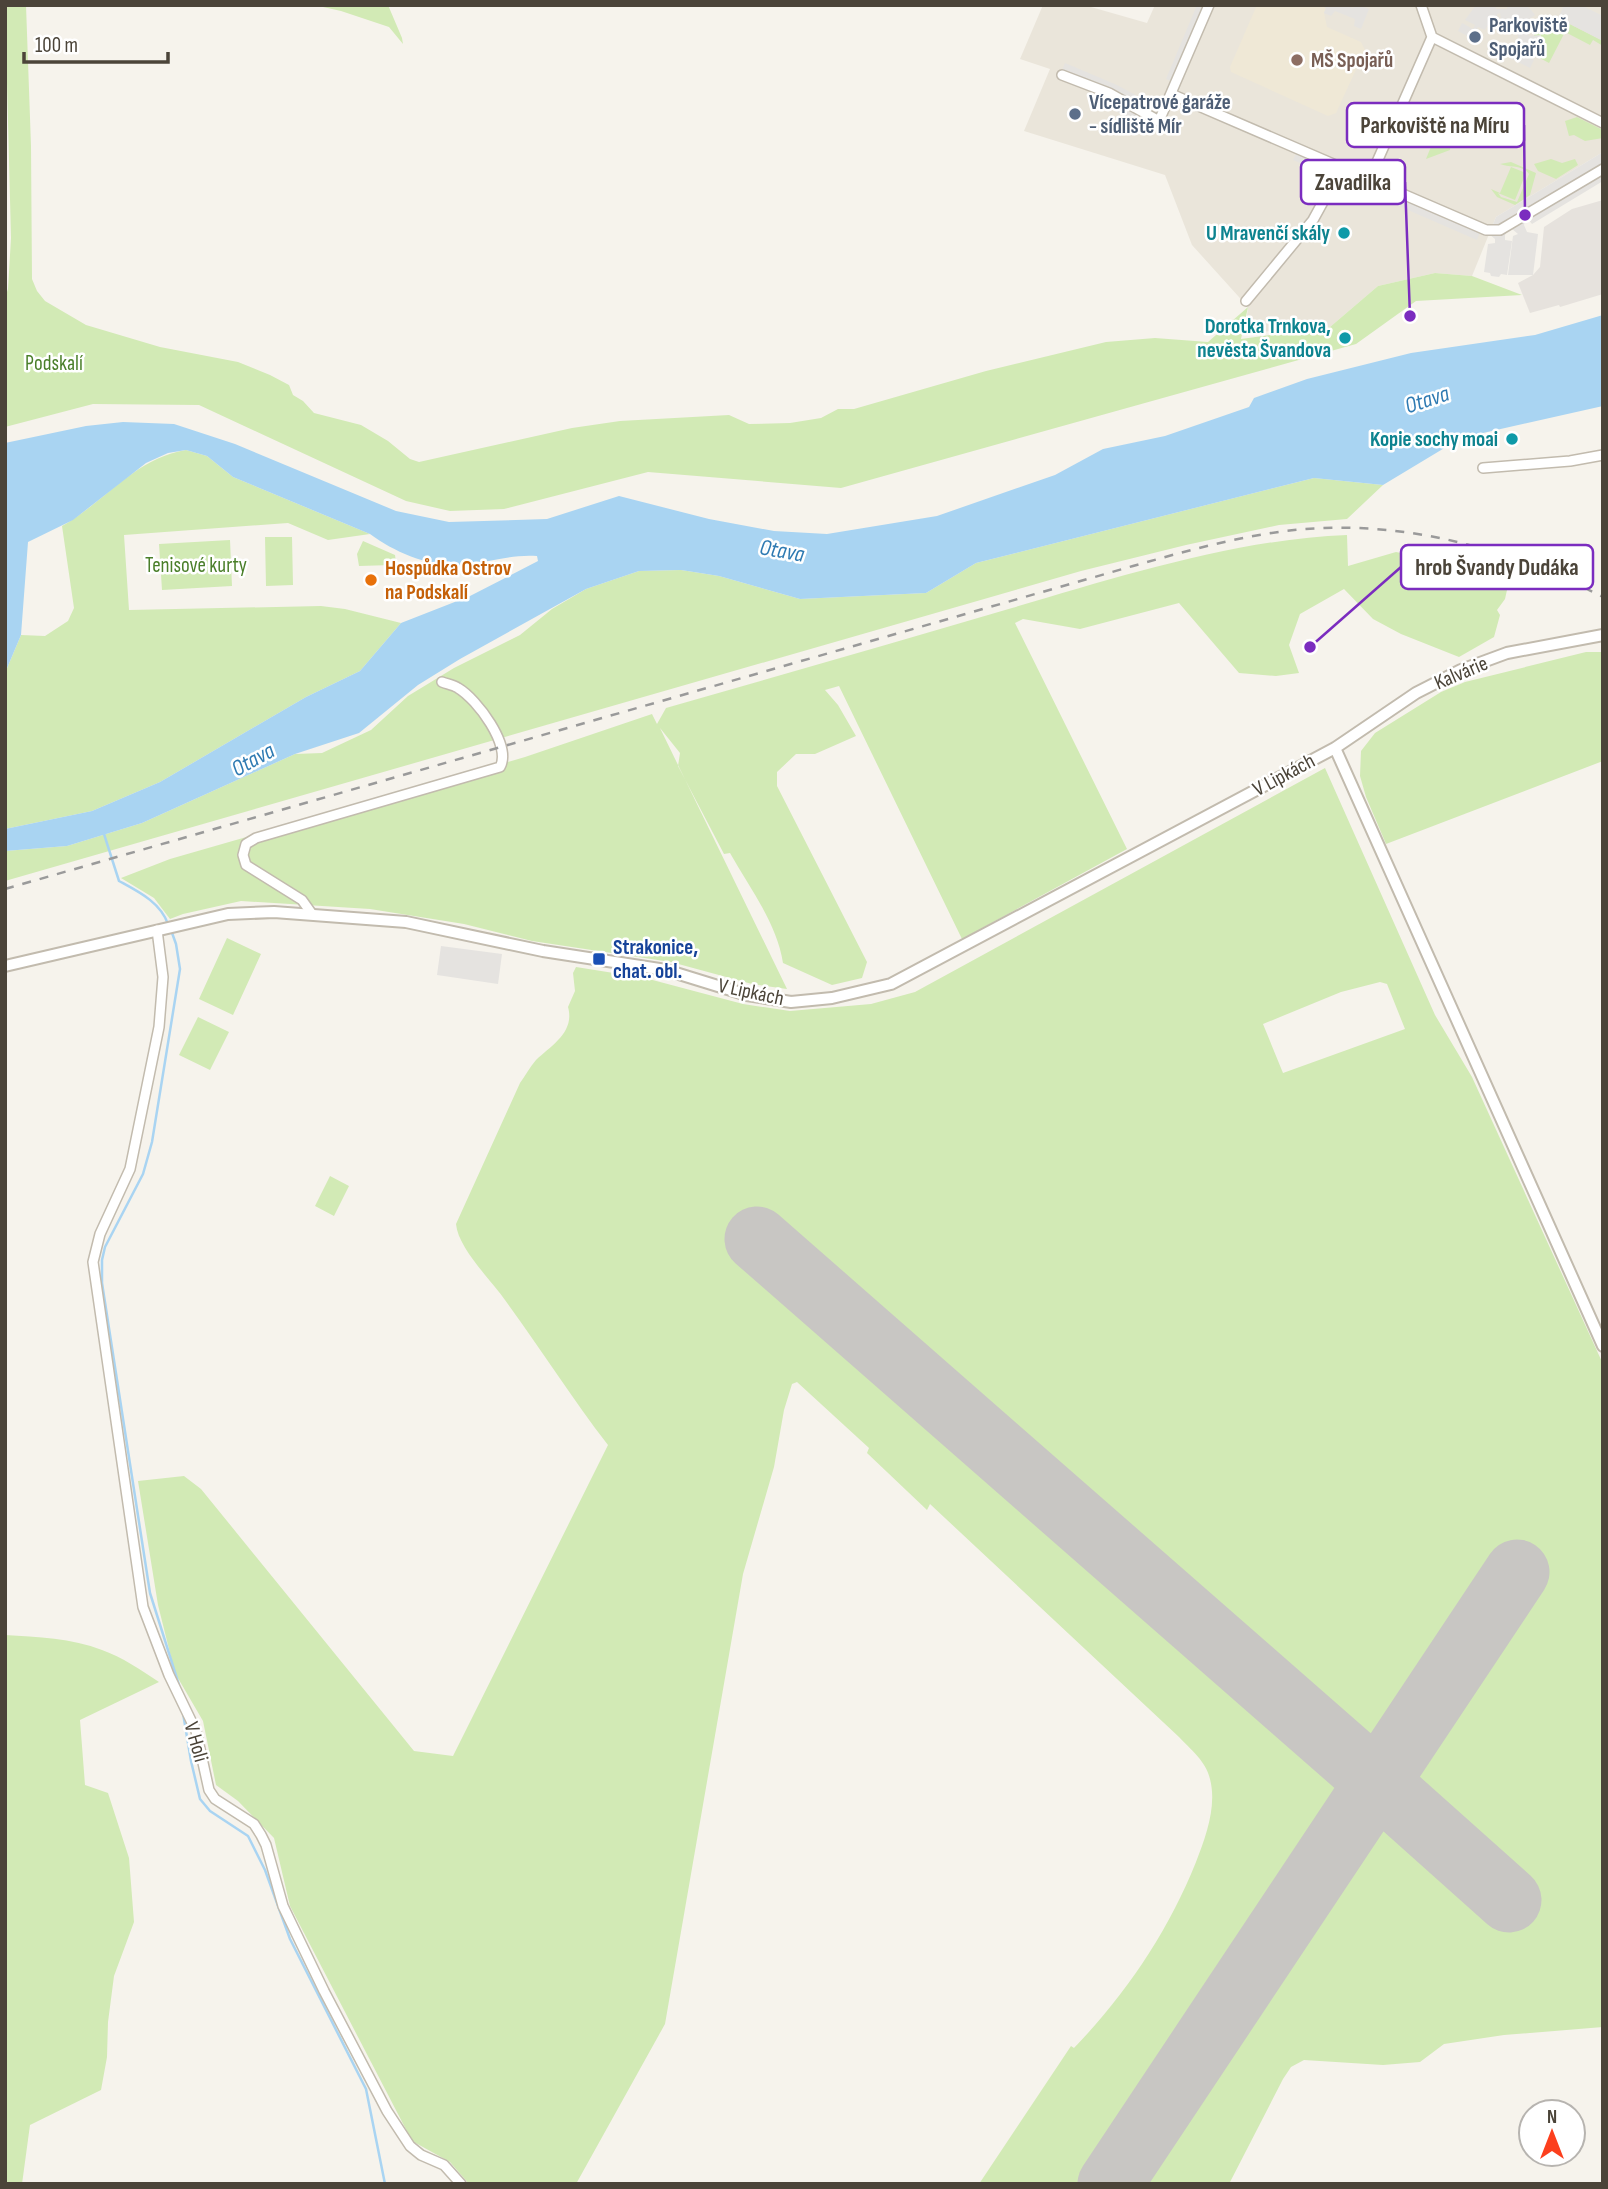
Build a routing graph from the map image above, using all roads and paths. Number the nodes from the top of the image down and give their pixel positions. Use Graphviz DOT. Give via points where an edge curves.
graph roads {
  1 [pos="1209,5"];
  2 [pos="1421,5"];
  3 [pos="1433,37"];
  4 [pos="1062,75"];
  5 [pos="1171,94"];
  6 [pos="1603,123"];
  7 [pos="1339,167"];
  8 [pos="1603,169"];
  9 [pos="1369,180"];
  10 [pos="1246,301"];
  11 [pos="1603,455"];
  12 [pos="1483,467"];
  13 [pos="1603,635"];
  14 [pos="442,682"];
  15 [pos="1335,748"];
  16 [pos="312,914"];
  17 [pos="157,930"];
  18 [pos="5,966"];
  19 [pos="1603,1346"];
  20 [pos="461,2184"];
  1 -- 5 [label="street"];
  2 -- 3 [label="street"];
  3 -- 6 [label="street"];
  3 -- 9 [label="street"];
  4 -- 5 [label="street" via="1109,93 1159,121"];
  5 -- 7 [label="street"];
  7 -- 9 [label="street"];
  7 -- 10 [label="street" via="1321,171 1324,200 1313,220"];
  8 -- 9 [label="street" via="1500,230 1486,230"];
  11 -- 12 [label="street"];
  13 -- 15 [label="street, Kalvárie" via="1507,653 1461,670 1416,693"];
  14 -- 16 [label="street" via="460,688 495,729 503,762 490,772 246,844 246,865 302,900"];
  15 -- 16 [label="street, V Lipkách" via="891,984 832,998 791,1002 747,995 666,970 543,951 405,922"];
  15 -- 19 [label="street"];
  16 -- 17 [label="street, V Lipkách" via="228,914"];
  17 -- 18 [label="street, V Lipkách"];
  17 -- 20 [label="street, V Holi" via="163,977 159,1027 130,1169 100,1234 93,1262 143,1607 196,1731 209,1790 215,1799 254,1824 267,1845 283,1906 387,2112 410,2146 444,2165"];
}
